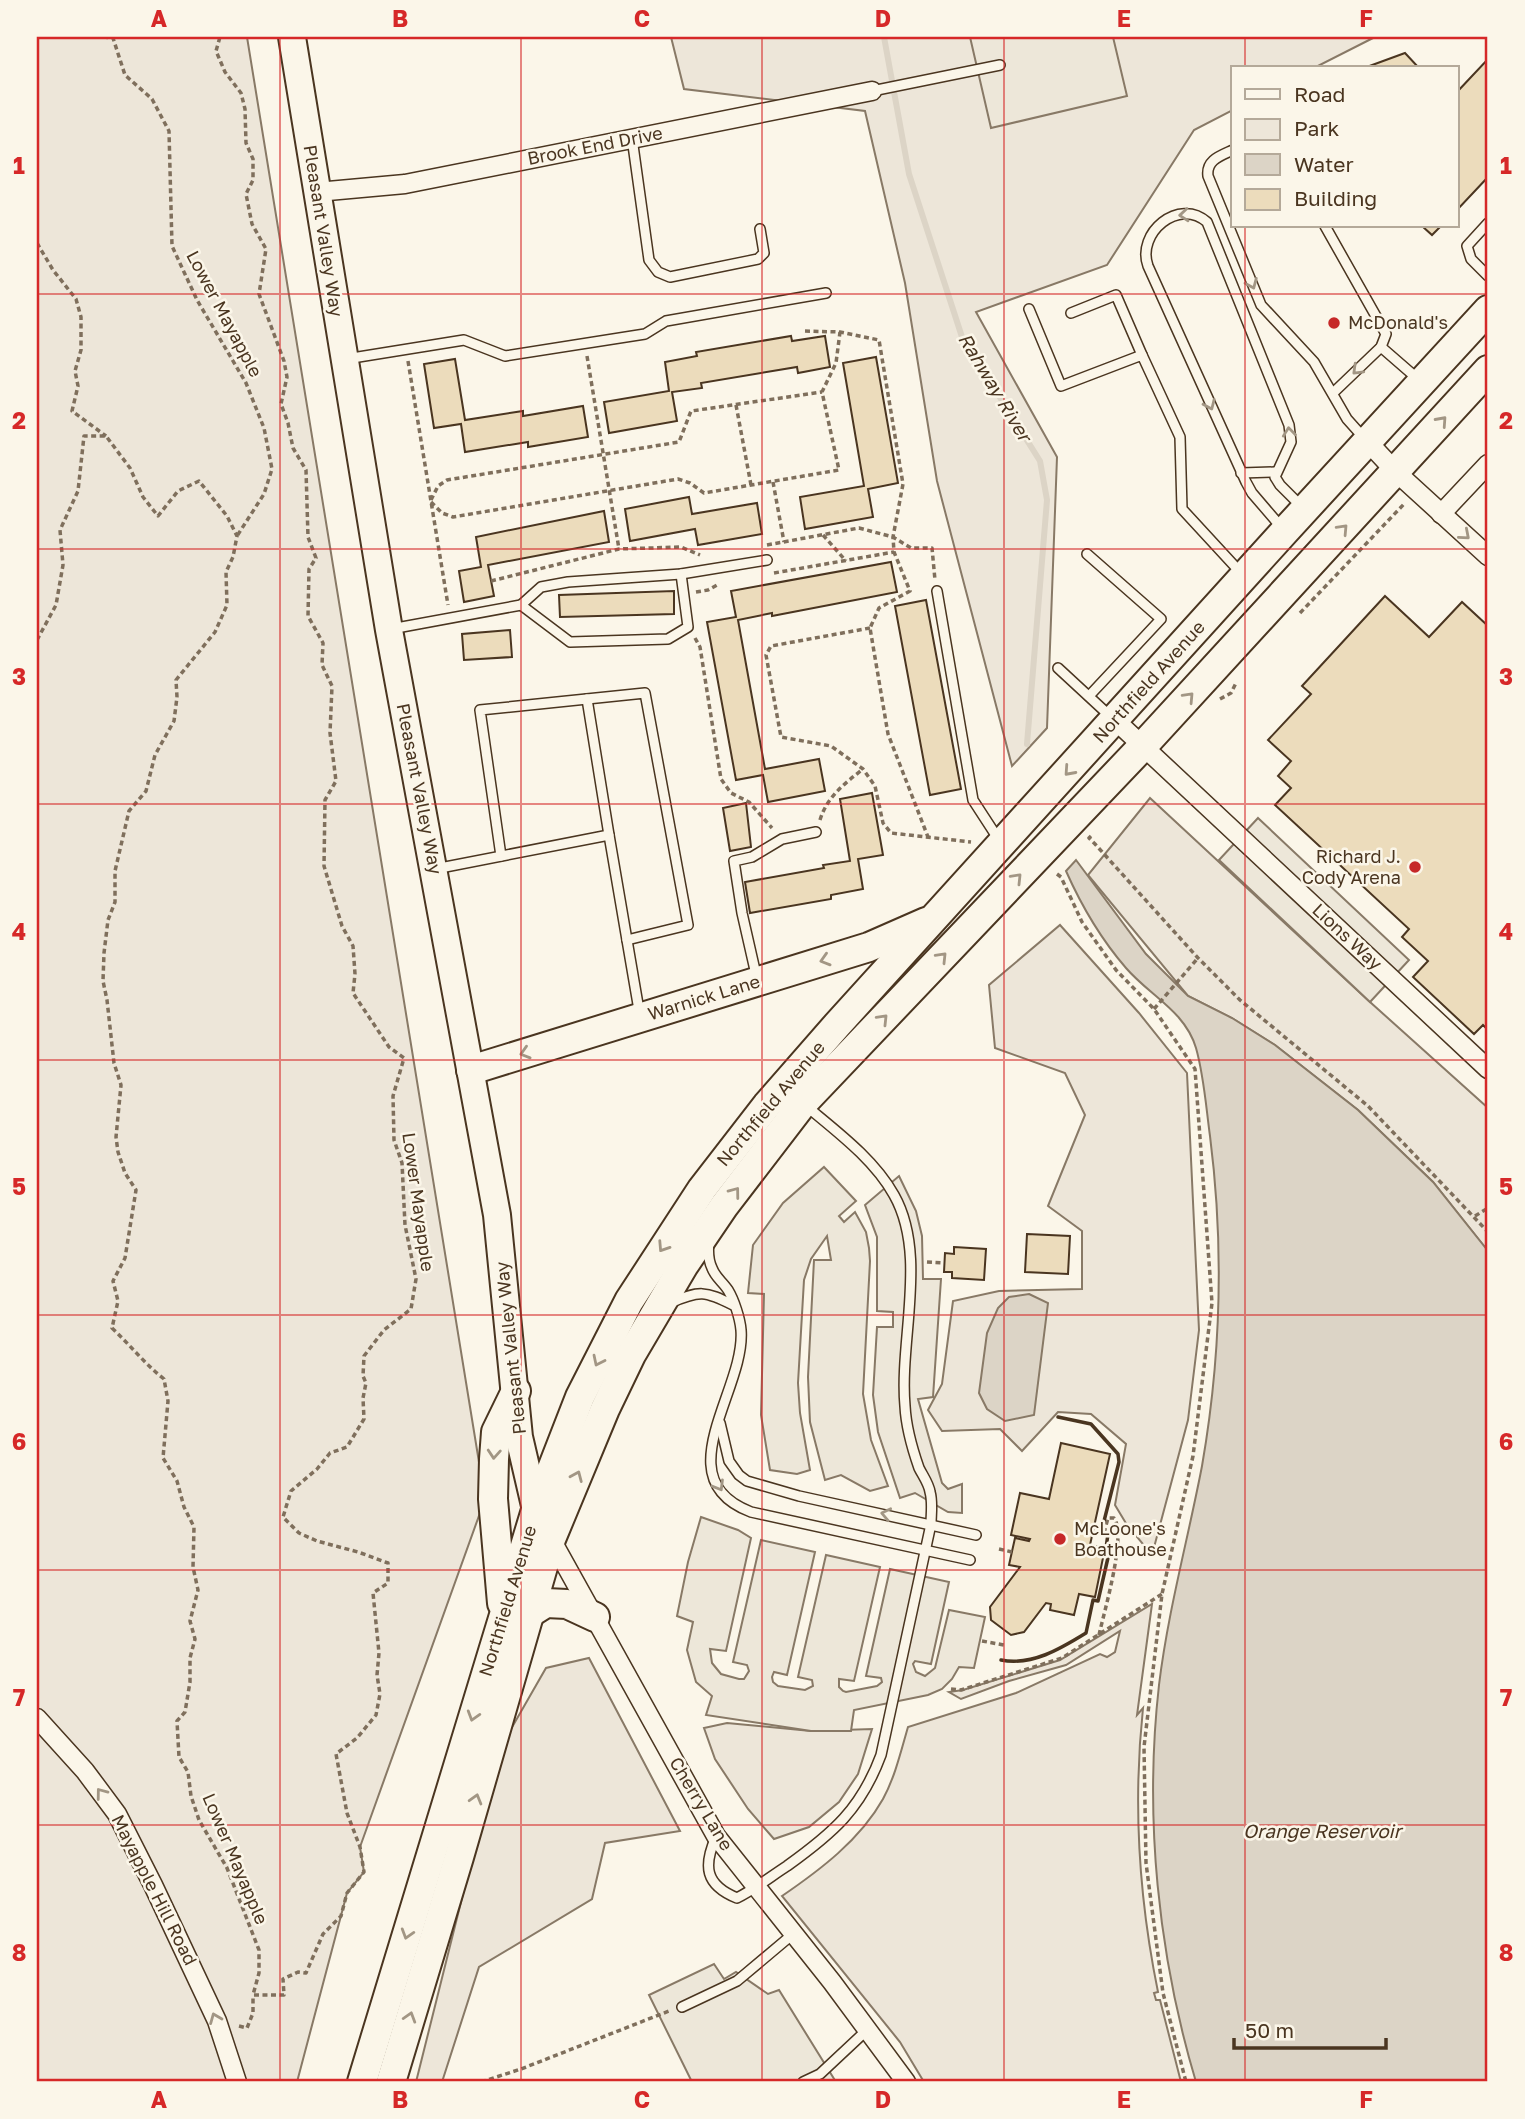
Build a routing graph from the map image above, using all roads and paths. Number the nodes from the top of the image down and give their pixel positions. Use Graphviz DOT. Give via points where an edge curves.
graph roads {
  1 [pos="103,37"];
  2 [pos="220,37"];
  3 [pos="292,37"];
  4 [pos="1000,65"];
  5 [pos="872,91"];
  6 [pos="632,138"];
  7 [pos="1231,151"];
  8 [pos="317,192"];
  9 [pos="1488,223"];
  10 [pos="1326,228"];
  11 [pos="760,229"];
  12 [pos="37,243"];
  13 [pos="1488,276"];
  14 [pos="826,293"];
  15 [pos="1029,309"];
  16 [pos="1488,310"];
  17 [pos="1071,313"];
  18 [pos="805,331"];
  19 [pos="840,332"];
  20 [pos="584,344"];
  21 [pos="1381,347"];
  22 [pos="406,349"];
  23 [pos="1142,355"];
  24 [pos="344,359"];
  25 [pos="1488,370"];
  26 [pos="1421,383"];
  27 [pos="822,392"];
  28 [pos="1333,393"];
  29 [pos="736,404"];
  30 [pos="106,436"];
  31 [pos="1367,441"];
  32 [pos="603,455"];
  33 [pos="1488,464"];
  34 [pos="1275,472"];
  35 [pos="1396,472"];
  36 [pos="1241,473"];
  37 [pos="773,481"];
  38 [pos="751,485"];
  39 [pos="609,491"];
  40 [pos="431,501"];
  41 [pos="1305,509"];
  42 [pos="1441,514"];
  43 [pos="1285,531"];
  44 [pos="823,535"];
  45 [pos="237,536"];
  46 [pos="784,541"];
  47 [pos="619,549"];
  48 [pos="894,552"];
  49 [pos="1087,554"];
  50 [pos="1488,556"];
  51 [pos="767,560"];
  52 [pos="846,561"];
  53 [pos="681,574"];
  54 [pos="763,575"];
  55 [pos="1244,576"];
  56 [pos="722,582"];
  57 [pos="937,591"];
  58 [pos="684,595"];
  59 [pos="521,605"];
  60 [pos="450,618"];
  61 [pos="688,627"];
  62 [pos="870,628"];
  63 [pos="389,630"];
  64 [pos="37,640"];
  65 [pos="1058,668"];
  66 [pos="1089,696"];
  67 [pos="587,699"];
  68 [pos="1115,720"];
  69 [pos="1142,747"];
  70 [pos="863,769"];
  71 [pos="816,832"];
  72 [pos="609,835"];
  73 [pos="928,837"];
  74 [pos="1089,838"];
  75 [pos="782,839"];
  76 [pos="971,842"];
  77 [pos="1002,844"];
  78 [pos="501,856"];
  79 [pos="434,869"];
  80 [pos="1057,874"];
  81 [pos="934,918"];
  82 [pos="627,940"];
  83 [pos="1198,958"];
  84 [pos="892,967"];
  85 [pos="758,981"];
  86 [pos="914,987"];
  87 [pos="1154,1009"];
  88 [pos="641,1017"];
  89 [pos="1488,1069"];
  90 [pos="471,1070"];
  91 [pos="803,1103"];
  92 [pos="1488,1208"];
  93 [pos="1475,1216"];
  94 [pos="709,1227"];
  95 [pos="1488,1232"];
  96 [pos="927,1262"];
  97 [pos="944,1263"];
  98 [pos="733,1306"];
  99 [pos="631,1356"];
  100 [pos="516,1391"];
  101 [pos="720,1422"];
  102 [pos="536,1510"];
  103 [pos="931,1524"];
  104 [pos="1104,1533"];
  105 [pos="976,1535"];
  106 [pos="551,1539"];
  107 [pos="999,1549"];
  108 [pos="925,1550"];
  109 [pos="1012,1552"];
  110 [pos="970,1560"];
  111 [pos="1162,1594"];
  112 [pos="516,1616"];
  113 [pos="595,1617"];
  114 [pos="1099,1635"];
  115 [pos="982,1641"];
  116 [pos="1004,1645"];
  117 [pos="951,1689"];
  118 [pos="37,1718"];
  119 [pos="716,1836"];
  120 [pos="757,1888"];
  121 [pos="793,1934"];
  122 [pos="253,1995"];
  123 [pos="681,2007"];
  124 [pos="217,2021"];
  125 [pos="867,2030"];
  126 [pos="237,2082"];
  127 [pos="362,2082"];
  128 [pos="391,2082"];
  129 [pos="481,2082"];
  130 [pos="803,2082"];
  131 [pos="906,2082"];
  132 [pos="1186,2082"];
  1 -- 45 [label="path, Lower Mayapple" via="113,38 125,75 152,100 169,131 172,246 197,300 246,383 264,428 272,469 264,495"];
  2 -- 122 [label="path, Lower Mayapple" via="216,51 241,93 245,109 246,143 253,159 253,180 246,194 252,224 266,249 259,293 284,361 287,377 281,404 293,448 306,470 308,537 316,558 309,569 308,616 323,643 322,664 332,686 330,733 336,781 325,800 324,866 341,926 353,946 353,993 389,1047 404,1058 393,1097 394,1140 402,1163 405,1225 416,1279 411,1309 384,1330 363,1356 364,1419 347,1447 330,1453 291,1491 283,1517 299,1533 317,1541 388,1563 388,1583 373,1593 379,1653 376,1716 336,1754 364,1872 347,1893 341,1916 323,1934 306,1973 283,1979 284,1995"];
  3 -- 8 [label="main road, Pleasant Valley Way"];
  4 -- 5 [label="lane"];
  5 -- 6 [label="street, Brook End Drive"];
  6 -- 8 [label="street, Brook End Drive" via="405,184"];
  6 -- 11 [label="lane" via="649,260 658,272 670,277 758,260 764,253"];
  7 -- 28 [label="lane, one-way" via="1209,165 1208,176 1261,305 1314,362"];
  8 -- 24 [label="main road, Pleasant Valley Way"];
  9 -- 13 [label="lane" via="1467,246 1471,259"];
  10 -- 21 [label="lane" via="1386,334"];
  12 -- 30 [label="path" via="76,299 81,317 81,350 75,371 78,386 72,411"];
  14 -- 20 [label="lane" via="666,321 645,334"];
  15 -- 23 [label="lane" via="1061,386"];
  16 -- 26 [label="main road, Northfield Avenue"];
  17 -- 23 [label="lane" via="1116,295"];
  18 -- 19 [label="path"];
  19 -- 27 [label="path" via="836,363"];
  19 -- 48 [label="path" via="879,340 903,484 892,537"];
  20 -- 22 [label="lane" via="505,356 464,341"];
  20 -- 32 [label="path"];
  21 -- 26 [label="lane"];
  21 -- 28 [label="lane, one-way"];
  22 -- 24 [label="lane"];
  22 -- 40 [label="path"];
  23 -- 55 [label="lane" via="1180,437 1182,509"];
  24 -- 63 [label="main road, Pleasant Valley Way"];
  35 -- 25 [label="main road, Northfield Avenue, one-way"];
  26 -- 31 [label="main road, Northfield Avenue"];
  27 -- 29 [label="path"];
  27 -- 37 [label="path" via="839,470"];
  28 -- 31 [label="lane" via="1347,419"];
  29 -- 32 [label="path" via="691,411 679,442"];
  29 -- 38 [label="path"];
  30 -- 45 [label="path" via="158,516 178,491 199,481"];
  30 -- 64 [label="path" via="84,436 78,491 60,530 63,565 56,605"];
  31 -- 35 [label="street"];
  31 -- 41 [label="main road, Northfield Avenue"];
  32 -- 39 [label="path"];
  32 -- 40 [label="path" via="447,480 438,486"];
  33 -- 42 [label="street"];
  34 -- 36 [label="lane"];
  34 -- 36 [label="lane, one-way" via="1291,442 1289,425 1207,222 1198,215 1179,214 1158,226 1143,254"];
  34 -- 41 [label="lane" via="1280,485"];
  35 -- 42 [label="street"];
  69 -- 35 [label="main road, Northfield Avenue, one-way"];
  36 -- 43 [label="lane"];
  37 -- 38 [label="path"];
  37 -- 46 [label="path"];
  38 -- 39 [label="path" via="704,493 678,479"];
  39 -- 40 [label="path" via="453,517"];
  39 -- 47 [label="path"];
  40 -- 60 [label="path"];
  41 -- 43 [label="main road, Northfield Avenue"];
  42 -- 50 [label="street, one-way"];
  43 -- 55 [label="main road, Northfield Avenue"];
  44 -- 52 [label="path"];
  45 -- 122 [label="path, Lower Mayapple" via="226,572 227,605 215,632 176,680 174,721 155,755 146,791 129,811 115,872 116,902 108,920 103,981 121,1085 118,1152 136,1190 125,1258 113,1281 118,1301 111,1328 164,1379 168,1401 163,1458 194,1527 193,1567 198,1590 190,1620 195,1639 187,1702 177,1721 179,1757 188,1772 199,1819 227,1868 259,1950"];
  48 -- 52 [label="path"];
  48 -- 62 [label="path" via="910,591 878,608"];
  49 -- 66 [label="lane" via="1161,619"];
  51 -- 53 [label="lane"];
  52 -- 54 [label="path"];
  53 -- 58 [label="lane"];
  53 -- 59 [label="lane" via="541,587"];
  55 -- 68 [label="main road, Northfield Avenue"];
  56 -- 58 [label="path"];
  57 -- 77 [label="lane" via="973,800"];
  58 -- 61 [label="lane"];
  59 -- 60 [label="lane"];
  59 -- 61 [label="lane" via="570,642 668,639"];
  60 -- 63 [label="lane"];
  61 -- 75 [label="path" via="700,647 721,779"];
  62 -- 70 [label="path" via="771,646 766,655 781,737 831,746"];
  62 -- 73 [label="path" via="888,734"];
  63 -- 79 [label="main road, Pleasant Valley Way"];
  65 -- 66 [label="lane"];
  66 -- 68 [label="lane"];
  67 -- 72 [label="lane"];
  67 -- 78 [label="lane" via="480,710"];
  67 -- 82 [label="lane" via="645,693 688,925"];
  68 -- 69 [label="street, Lions Way"];
  68 -- 77 [label="main road, Northfield Avenue, one-way"];
  86 -- 69 [label="main road, Northfield Avenue, one-way"];
  69 -- 89 [label="street, Lions Way"];
  70 -- 71 [label="path" via="824,807"];
  70 -- 73 [label="path" via="875,786 883,823 891,833"];
  71 -- 75 [label="lane"];
  72 -- 78 [label="lane"];
  72 -- 82 [label="lane"];
  73 -- 76 [label="path"];
  74 -- 83 [label="path"];
  75 -- 85 [label="lane" via="752,857 734,860"];
  77 -- 81 [label="main road, Northfield Avenue"];
  78 -- 79 [label="lane"];
  79 -- 90 [label="main road, Pleasant Valley Way"];
  80 -- 87 [label="path" via="1082,922 1116,970"];
  81 -- 84 [label="main road, Northfield Avenue"];
  81 -- 85 [label="main road, Warnick Lane, one-way" via="869,947"];
  82 -- 88 [label="lane"];
  83 -- 87 [label="path"];
  83 -- 93 [label="path" via="1240,1000 1368,1105"];
  84 -- 86 [label="main road"];
  84 -- 102 [label="main road, Northfield Avenue, one-way" via="767,1105 663,1247 629,1301 580,1397"];
  85 -- 88 [label="main road, Warnick Lane"];
  91 -- 86 [label="main road, Northfield Avenue, one-way"];
  87 -- 111 [label="path" via="1195,1069 1212,1303 1193,1456"];
  88 -- 90 [label="main road, Warnick Lane, one-way"];
  90 -- 100 [label="main road, Pleasant Valley Way" via="497,1215"];
  94 -- 91 [label="main road, Northfield Avenue, one-way"];
  91 -- 103 [label="lane" via="853,1146 886,1183 901,1213 911,1264 905,1408 912,1448 930,1492"];
  92 -- 93 [label="path"];
  93 -- 95 [label="path"];
  94 -- 98 [label="lane" via="711,1268 728,1290"];
  94 -- 99 [label="main road, Northfield Avenue"];
  96 -- 97 [label="path"];
  98 -- 99 [label="lane" via="708,1293 694,1293 668,1304"];
  98 -- 101 [label="lane" via="741,1338"];
  106 -- 99 [label="main road, Northfield Avenue, one-way"];
  100 -- 102 [label="main road, Pleasant Valley Way" via="519,1437"];
  100 -- 112 [label="main road, one-way" via="496,1432 493,1499"];
  103 -- 101 [label="lane, one-way" via="747,1481 729,1461"];
  101 -- 108 [label="lane, one-way" via="710,1448 710,1463 716,1484 734,1504 751,1512"];
  102 -- 106 [label="main road, Pleasant Valley Way"];
  102 -- 112 [label="main road, Northfield Avenue"];
  103 -- 105 [label="lane"];
  103 -- 108 [label="lane"];
  104 -- 114 [label="path" via="1108,1518 1114,1518 1118,1543"];
  106 -- 112 [label="main road, Northfield Avenue"];
  106 -- 113 [label="street, Cherry Lane"];
  107 -- 109 [label="path"];
  108 -- 110 [label="lane"];
  108 -- 120 [label="lane" via="885,1737 870,1781 840,1825"];
  111 -- 114 [label="path"];
  111 -- 132 [label="path" via="1144,1747 1146,1863 1163,1993"];
  112 -- 113 [label="main road" via="546,1603 566,1604"];
  112 -- 127 [label="main road, Northfield Avenue, one-way"];
  128 -- 112 [label="main road, Northfield Avenue, one-way"];
  113 -- 119 [label="street, Cherry Lane"];
  114 -- 117 [label="path" via="1062,1658 961,1690"];
  115 -- 116 [label="path"];
  124 -- 118 [label="street, Mayapple Hill Road, one-way" via="117,1814"];
  119 -- 120 [label="street, Cherry Lane"];
  119 -- 120 [label="lane" via="708,1855 708,1873 723,1893 737,1899"];
  120 -- 121 [label="street, Cherry Lane"];
  121 -- 123 [label="lane" via="737,1982"];
  121 -- 125 [label="street, Cherry Lane"];
  122 -- 124 [label="path" via="247,2028"];
  123 -- 129 [label="path"];
  124 -- 126 [label="street, Mayapple Hill Road"];
  125 -- 130 [label="lane" via="820,2074"];
  125 -- 131 [label="street, Cherry Lane"];
}
